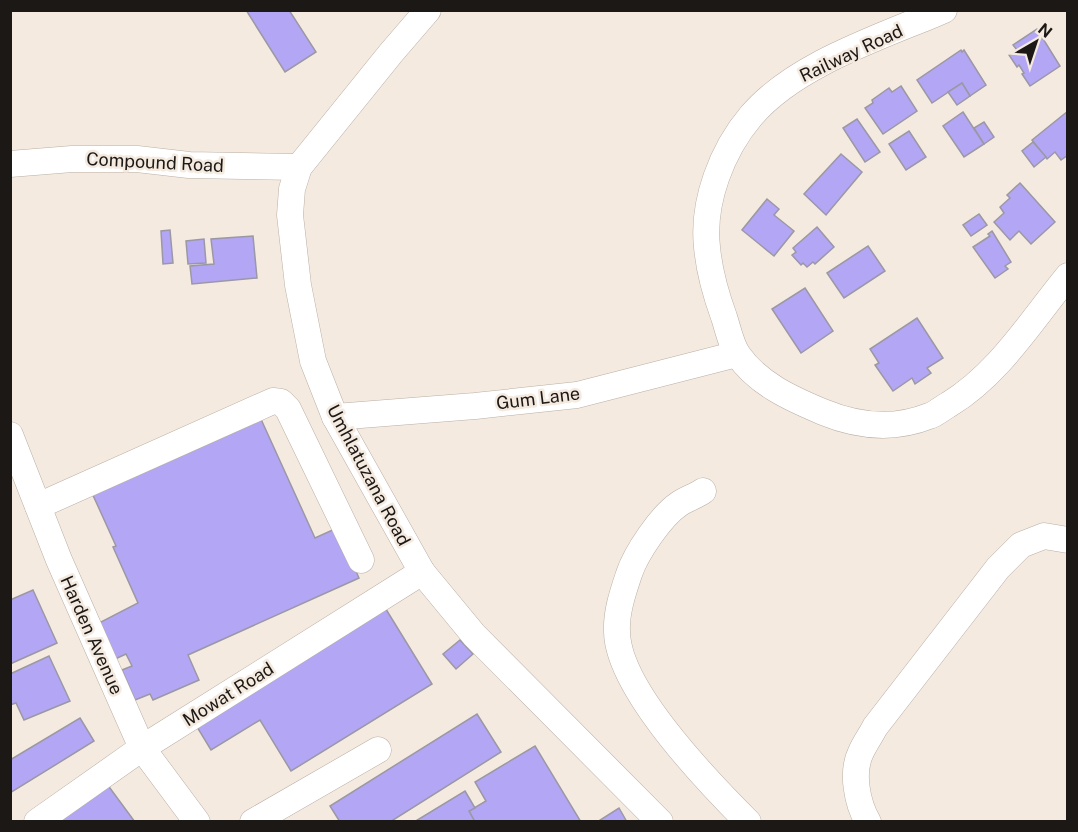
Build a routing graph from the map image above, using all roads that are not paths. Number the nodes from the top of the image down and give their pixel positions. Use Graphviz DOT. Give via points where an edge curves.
graph roads {
  1 [pos="428,10"];
  2 [pos="944,10"];
  3 [pos="10,164"];
  4 [pos="299,167"];
  5 [pos="1068,276"];
  6 [pos="737,354"];
  7 [pos="335,417"];
  8 [pos="10,435"];
  9 [pos="704,491"];
  10 [pos="38,506"];
  11 [pos="1068,540"];
  12 [pos="361,560"];
  13 [pos="422,572"];
  14 [pos="142,748"];
  15 [pos="378,750"];
  16 [pos="37,822"];
  17 [pos="197,822"];
  18 [pos="253,822"];
  19 [pos="660,822"];
  20 [pos="748,822"];
  21 [pos="868,822"];
  1 -- 4 [label="street, Umhlatuzana Road"];
  2 -- 6 [label="street, Railway Road" via="802,73 750,117 731,146 716,177 708,212 707,246 717,299"];
  3 -- 4 [label="street, Compound Road" via="137,159 189,165"];
  4 -- 7 [label="street, Umhlatuzana Road" via="290,215 298,285 313,361"];
  5 -- 6 [label="street, Railway Road" via="978,384 929,416 896,424 872,426 837,418 794,400 761,380"];
  6 -- 7 [label="street, Gum Lane" via="577,395"];
  7 -- 13 [label="street, Umhlatuzana Road"];
  8 -- 10 [label="street, Harden Avenue"];
  9 -- 20 [label="street" via="678,505 649,536 632,566 620,600 616,633 626,669 656,718 712,786"];
  10 -- 12 [label="street" via="273,401 281,402 288,409"];
  10 -- 14 [label="street, Harden Avenue"];
  11 -- 21 [label="street" via="1044,536 1021,545 998,568 875,727 859,754 856,784"];
  13 -- 14 [label="street, Mowat Road"];
  13 -- 19 [label="street, Umhlatuzana Road" via="474,635"];
  14 -- 16 [label="street, Mowat Road"];
  14 -- 17 [label="street, Harden Avenue"];
  15 -- 18 [label="street"];
}
